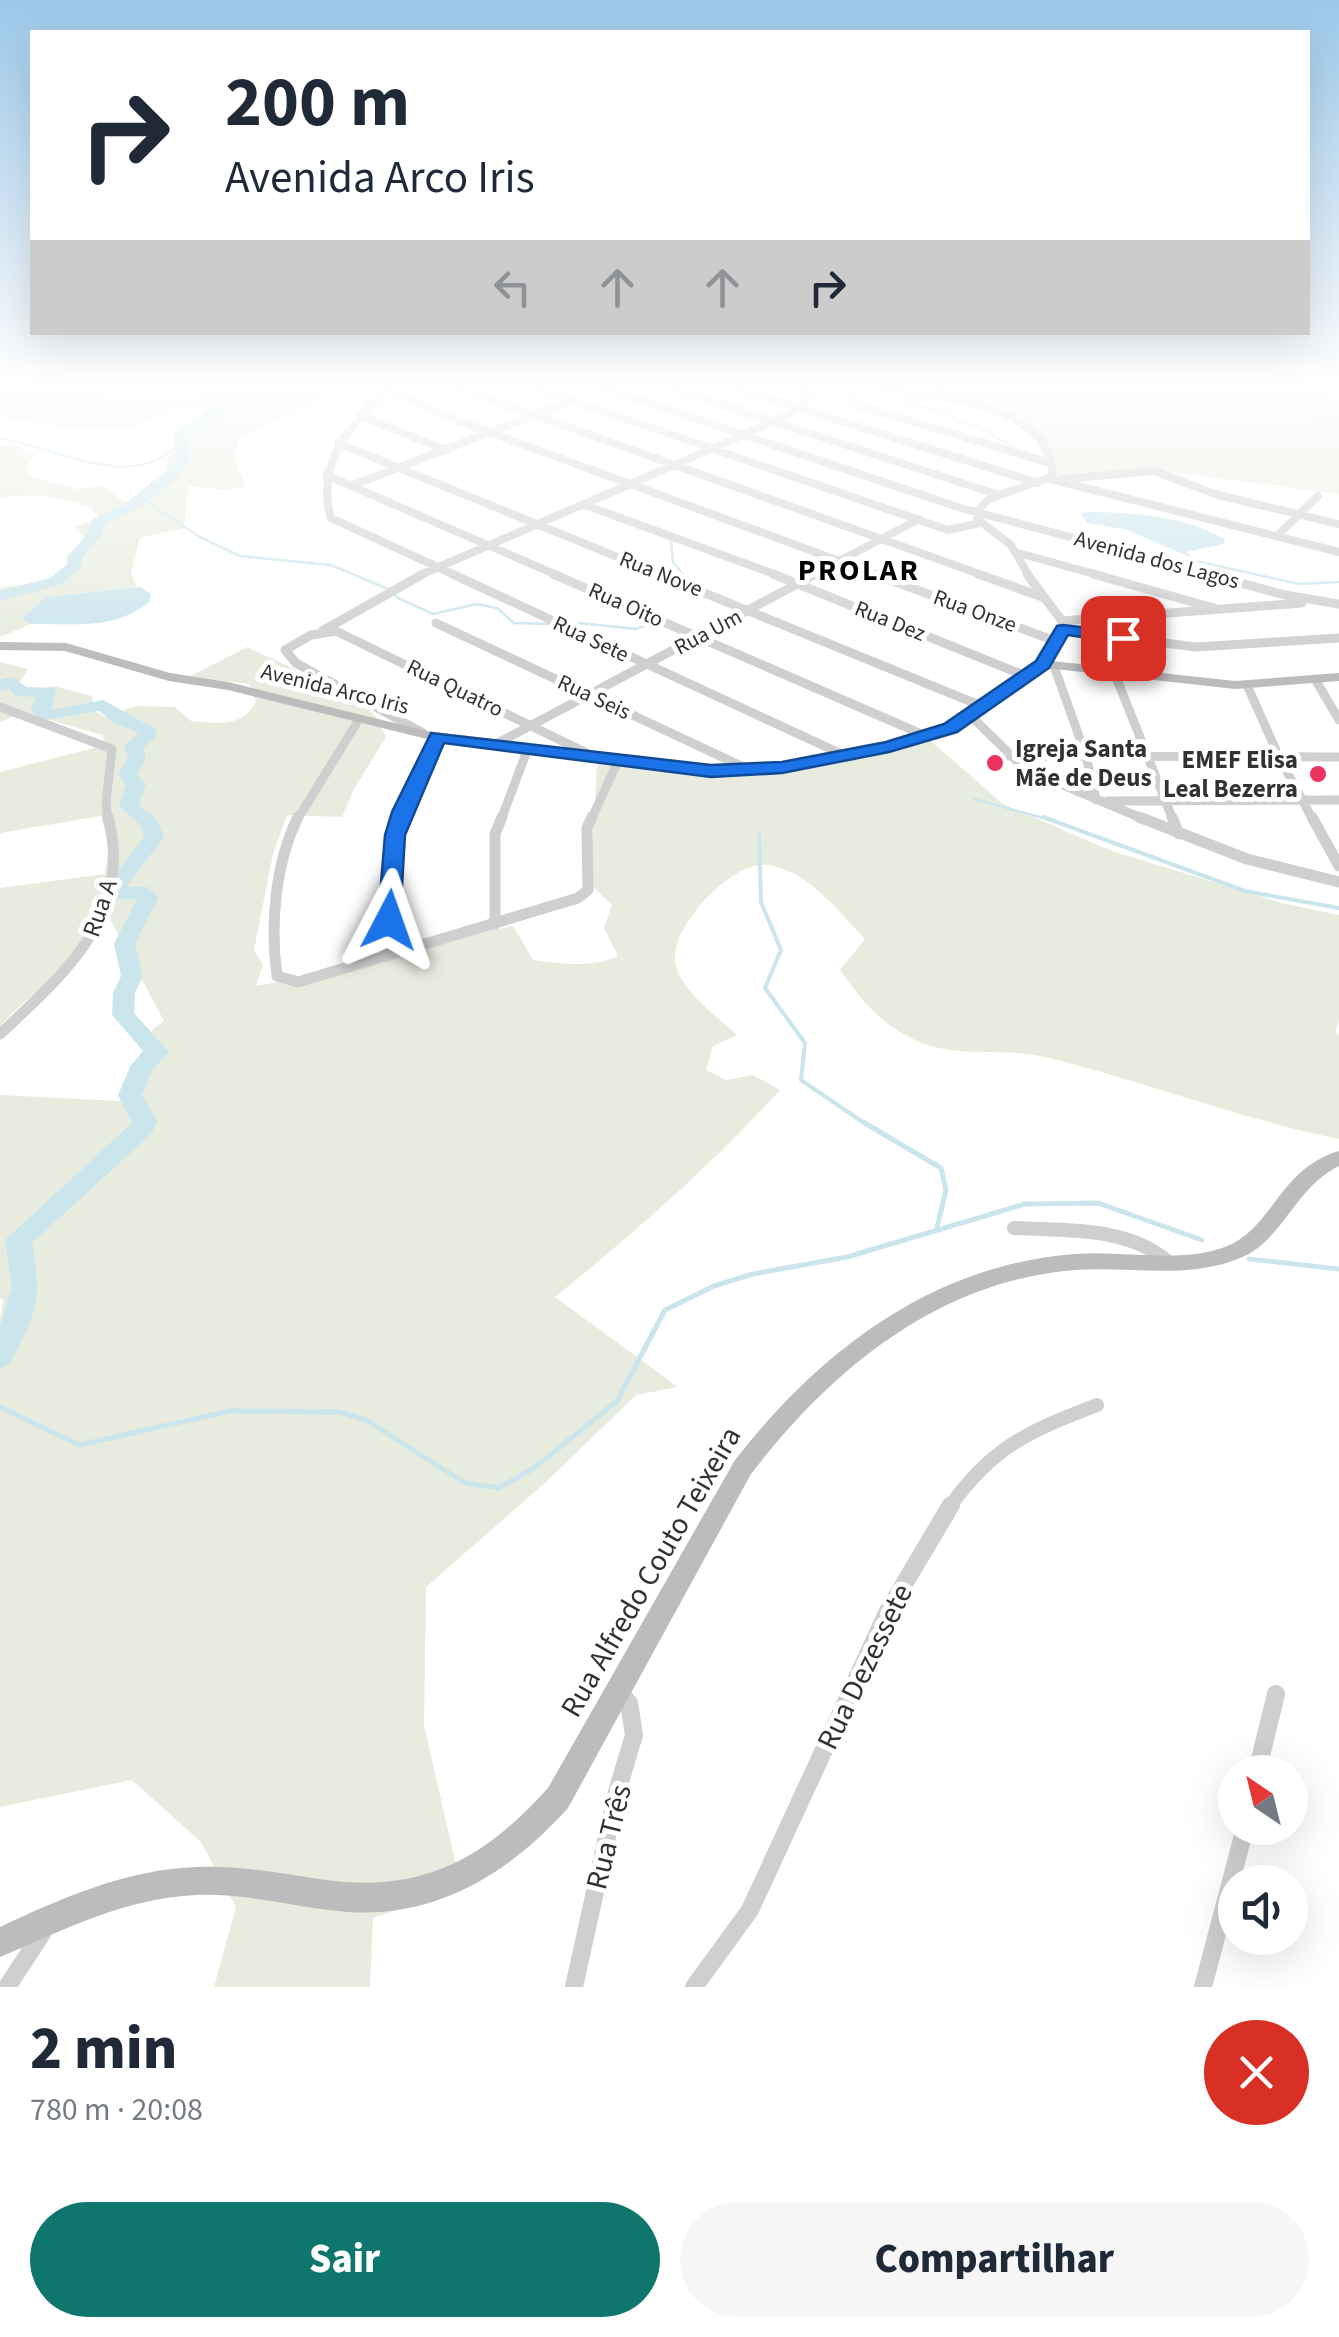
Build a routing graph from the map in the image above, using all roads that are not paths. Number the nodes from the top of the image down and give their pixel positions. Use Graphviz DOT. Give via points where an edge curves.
graph roads {
  1 [pos="326,475"];
  2 [pos="381,475"];
  3 [pos="419,475"];
  4 [pos="607,475"];
  5 [pos="653,475"];
  6 [pos="704,475"];
  7 [pos="791,475"];
  8 [pos="866,475"];
  9 [pos="937,475"];
  10 [pos="1012,475"];
  11 [pos="1054,475"];
  12 [pos="1105,475"];
  13 [pos="1171,475"];
  14 [pos="1053,480"];
  15 [pos="1038,483"];
  16 [pos="632,484"];
  17 [pos="351,486"];
  18 [pos="999,495"];
  19 [pos="1318,496"];
  20 [pos="585,504"];
  21 [pos="977,511"];
  22 [pos="1300,514"];
  23 [pos="919,519"];
  24 [pos="980,523"];
  25 [pos="536,524"];
  26 [pos="1339,524"];
  27 [pos="1277,536"];
  28 [pos="884,538"];
  29 [pos="490,545"];
  30 [pos="1015,552"];
  31 [pos="1339,552"];
  32 [pos="842,561"];
  33 [pos="434,567"];
  34 [pos="801,584"];
  35 [pos="1045,598"];
  36 [pos="1322,602"];
  37 [pos="1339,604"];
  38 [pos="751,610"];
  39 [pos="1223,610"];
  40 [pos="1339,615"];
  41 [pos="436,623"];
  42 [pos="1063,625"];
  43 [pos="322,631"];
  44 [pos="699,637"];
  45 [pos="1339,638"];
  46 [pos="1058,642"];
  47 [pos="0,646"];
  48 [pos="646,664"];
  49 [pos="1048,665"];
  50 [pos="1114,672"];
  51 [pos="1026,676"];
  52 [pos="1339,677"];
  53 [pos="1314,679"];
  54 [pos="1247,686"];
  55 [pos="589,695"];
  56 [pos="0,707"];
  57 [pos="977,712"];
  58 [pos="1339,720"];
  59 [pos="358,721"];
  60 [pos="531,725"];
  61 [pos="432,736"];
  62 [pos="926,736"];
  63 [pos="496,744"];
  64 [pos="528,748"];
  65 [pos="846,756"];
  66 [pos="1010,756"];
  67 [pos="1086,756"];
  68 [pos="1279,756"];
  69 [pos="1150,757"];
  70 [pos="1339,757"];
  71 [pos="596,758"];
  72 [pos="618,761"];
  73 [pos="752,772"];
  74 [pos="1303,800"];
  75 [pos="1339,800"];
  76 [pos="1097,801"];
  77 [pos="1167,802"];
  78 [pos="1179,834"];
  79 [pos="1339,866"];
  80 [pos="1339,882"];
  81 [pos="496,924"];
  82 [pos="387,956"];
  83 [pos="0,1034"];
  84 [pos="1339,1158"];
  85 [pos="1014,1228"];
  86 [pos="1166,1260"];
  87 [pos="1097,1405"];
  88 [pos="619,1692"];
  89 [pos="1276,1694"];
  90 [pos="1261,1755"];
  91 [pos="1240,1845"];
  92 [pos="53,1916"];
  93 [pos="0,1942"];
  94 [pos="6,1987"];
  95 [pos="574,1987"];
  96 [pos="694,1987"];
  97 [pos="1203,1987"];
  1 -- 17 [label="street, Rua Oito"];
  1 -- 33 [label="street, Rua Sete" via="328,515 336,522"];
  2 -- 17 [label="street"];
  3 -- 25 [label="street, Rua Nove"];
  4 -- 16 [label="street, Rua Onze"];
  5 -- 16 [label="street"];
  6 -- 28 [label="street"];
  7 -- 23 [label="street"];
  8 -- 21 [label="street, Avenida dos Lagos"];
  9 -- 18 [label="street"];
  10 -- 15 [label="street"];
  11 -- 14 [label="street"];
  12 -- 14 [label="street"];
  13 -- 22 [label="street" via="1218,495"];
  14 -- 15 [label="street"];
  14 -- 27 [label="street"];
  15 -- 18 [label="street"];
  16 -- 20 [label="street"];
  16 -- 32 [label="street, Rua Onze"];
  17 -- 29 [label="street, Rua Oito"];
  18 -- 21 [label="street"];
  19 -- 22 [label="street"];
  20 -- 25 [label="street"];
  20 -- 34 [label="street, Rua Dez"];
  21 -- 24 [label="street"];
  21 -- 36 [label="street, Avenida dos Lagos"];
  22 -- 26 [label="street"];
  22 -- 27 [label="street"];
  23 -- 24 [label="street" via="954,531"];
  23 -- 28 [label="street, Rua Um"];
  24 -- 30 [label="street"];
  25 -- 29 [label="street"];
  25 -- 38 [label="street, Rua Nove"];
  27 -- 31 [label="street"];
  28 -- 32 [label="street, Rua Um"];
  28 -- 35 [label="street"];
  29 -- 33 [label="street"];
  29 -- 44 [label="street, Rua Oito"];
  30 -- 35 [label="street"];
  30 -- 39 [label="street"];
  32 -- 34 [label="street, Rua Um"];
  32 -- 46 [label="street, Rua Onze"];
  33 -- 43 [label="street"];
  33 -- 48 [label="street, Rua Sete"];
  34 -- 38 [label="street, Rua Um"];
  34 -- 51 [label="street, Rua Dez"];
  35 -- 42 [label="street"];
  36 -- 37 [label="street, Avenida dos Lagos"];
  36 -- 39 [label="street"];
  36 -- 40 [label="street"];
  38 -- 44 [label="street, Rua Um"];
  38 -- 57 [label="street, Rua Nove"];
  39 -- 42 [label="street"];
  41 -- 55 [label="street, Rua Seis"];
  42 -- 45 [label="street" via="1196,646"];
  42 -- 46 [label="street, Avenida Arco Iris"];
  43 -- 60 [label="street, Rua Quatro" via="336,631"];
  43 -- 61 [label="street" via="285,654"];
  44 -- 48 [label="street, Rua Um"];
  44 -- 62 [label="street, Rua Oito"];
  46 -- 49 [label="street, Avenida Arco Iris"];
  47 -- 59 [label="street, Avenida Arco Iris" via="66,647"];
  48 -- 55 [label="street, Rua Um"];
  48 -- 65 [label="street, Rua Sete"];
  49 -- 50 [label="street"];
  49 -- 51 [label="street, Avenida Arco Iris"];
  49 -- 67 [label="street"];
  50 -- 54 [label="street"];
  50 -- 69 [label="street"];
  51 -- 57 [label="street, Avenida Arco Iris"];
  52 -- 53 [label="street"];
  53 -- 54 [label="street"];
  53 -- 58 [label="street"];
  54 -- 68 [label="street"];
  55 -- 60 [label="street, Rua Um"];
  55 -- 73 [label="street, Rua Seis"];
  56 -- 83 [label="street, Rua A" via="112,749 106,804 117,854 96,934"];
  57 -- 62 [label="street, Avenida Arco Iris"];
  57 -- 66 [label="street"];
  59 -- 61 [label="street, Avenida Arco Iris"];
  59 -- 82 [label="street" via="296,819 272,949 276,976 287,982"];
  60 -- 63 [label="street, Rua Um"];
  60 -- 71 [label="street, Rua Quatro"];
  61 -- 63 [label="street, Avenida Arco Iris"];
  61 -- 82 [label="street" via="395,835"];
  62 -- 65 [label="street, Avenida Arco Iris"];
  63 -- 64 [label="street, Avenida Arco Iris"];
  64 -- 71 [label="street, Avenida Arco Iris"];
  64 -- 81 [label="street" via="495,834"];
  65 -- 73 [label="street, Avenida Arco Iris"];
  66 -- 67 [label="street"];
  66 -- 76 [label="street" via="1035,776"];
  67 -- 69 [label="street"];
  67 -- 76 [label="street"];
  68 -- 69 [label="street"];
  68 -- 70 [label="street"];
  68 -- 74 [label="street"];
  69 -- 77 [label="street"];
  71 -- 72 [label="street, Avenida Arco Iris"];
  72 -- 73 [label="street, Avenida Arco Iris"];
  72 -- 81 [label="street" via="587,828 588,890 562,905"];
  74 -- 75 [label="street"];
  74 -- 77 [label="street"];
  74 -- 79 [label="street"];
  76 -- 77 [label="street"];
  76 -- 78 [label="street"];
  77 -- 78 [label="street"];
  78 -- 80 [label="street" via="1268,866"];
  81 -- 82 [label="street"];
  84 -- 86 [label="street, Rua Alfredo Couto Teixeira" via="1302,1179 1244,1248 1212,1258"];
  85 -- 86 [label="street" via="1136,1242"];
  86 -- 88 [label="street, Rua Alfredo Couto Teixeira" via="1040,1265 967,1284 842,1364 770,1430 743,1467"];
  87 -- 96 [label="street, Rua Dezessete" via="1030,1430 1000,1451 935,1528 888,1611 750,1910"];
  88 -- 92 [label="street, Rua Alfredo Couto Teixeira" via="537,1824 452,1882 384,1897 214,1880 171,1883"];
  88 -- 95 [label="street, Rua Três" via="629,1702 634,1735"];
  89 -- 90 [label="street"];
  91 -- 97 [label="street"];
  92 -- 93 [label="street, Rua Alfredo Couto Teixeira"];
  92 -- 94 [label="street"];
}
